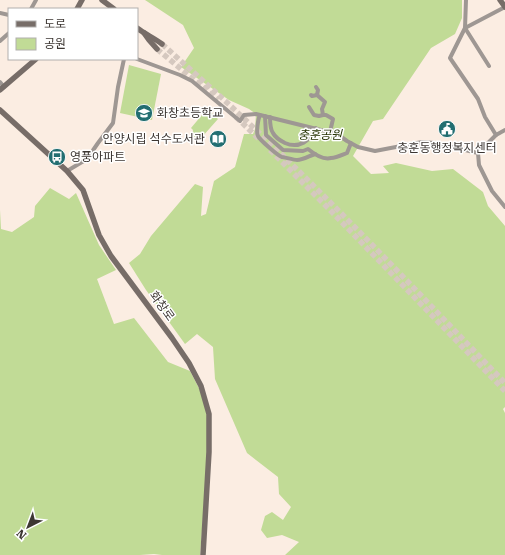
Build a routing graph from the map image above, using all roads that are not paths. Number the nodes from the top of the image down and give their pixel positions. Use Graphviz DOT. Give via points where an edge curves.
graph roads {
  1 [pos="102,0"];
  2 [pos="466,0"];
  3 [pos="500,0"];
  4 [pos="505,7"];
  5 [pos="113,8"];
  6 [pos="466,28"];
  7 [pos="138,29"];
  8 [pos="144,33"];
  9 [pos="8,34"];
  10 [pos="0,41"];
  11 [pos="162,44"];
  12 [pos="157,49"];
  13 [pos="138,59"];
  14 [pos="35,60"];
  15 [pos="124,60"];
  16 [pos="489,66"];
  17 [pos="1,86"];
  18 [pos="316,87"];
  19 [pos="312,95"];
  20 [pos="317,95"];
  21 [pos="309,107"];
  22 [pos="0,110"];
  23 [pos="322,115"];
  24 [pos="262,116"];
  25 [pos="270,117"];
  26 [pos="316,128"];
  27 [pos="505,130"];
  28 [pos="330,132"];
  29 [pos="272,133"];
  30 [pos="266,135"];
  31 [pos="496,136"];
  32 [pos="262,141"];
  33 [pos="304,143"];
  34 [pos="351,143"];
  35 [pos="288,145"];
  36 [pos="308,149"];
  37 [pos="283,150"];
  38 [pos="478,153"];
  39 [pos="315,154"];
  40 [pos="282,157"];
  41 [pos="67,171"];
  42 [pos="505,207"];
  43 [pos="203,555"];
  1 -- 5 [label="street"];
  2 -- 6 [label="street"];
  3 -- 4 [label="street"];
  4 -- 6 [label="street"];
  6 -- 16 [label="street"];
  6 -- 31 [label="street" via="450,58 478,99"];
  7 -- 8 [label="street"];
  8 -- 11 [label="street"];
  8 -- 12 [label="street"];
  9 -- 10 [label="street"];
  13 -- 24 [label="street" via="192,82 240,121 244,115"];
  14 -- 17 [label="street"];
  15 -- 41 [label="street" via="113,123 87,159"];
  18 -- 20 [label="street"];
  19 -- 20 [label="street"];
  20 -- 23 [label="street" via="325,102"];
  21 -- 23 [label="street" via="314,115"];
  22 -- 41 [label="street, 화창로"];
  23 -- 28 [label="street" via="333,119"];
  24 -- 25 [label="street"];
  24 -- 30 [label="street"];
  24 -- 32 [label="street" via="258,120 257,133"];
  25 -- 26 [label="street"];
  25 -- 29 [label="street"];
  26 -- 28 [label="street"];
  26 -- 33 [label="street"];
  27 -- 31 [label="street"];
  28 -- 34 [label="street"];
  29 -- 30 [label="street"];
  29 -- 35 [label="street"];
  30 -- 32 [label="street"];
  30 -- 37 [label="street"];
  31 -- 38 [label="street"];
  32 -- 40 [label="street"];
  33 -- 35 [label="street"];
  33 -- 36 [label="street"];
  34 -- 38 [label="street" via="375,151 422,142 435,143"];
  34 -- 39 [label="street" via="347,153 331,159"];
  35 -- 37 [label="street"];
  36 -- 37 [label="street"];
  36 -- 39 [label="street"];
  37 -- 40 [label="street"];
  38 -- 42 [label="street" via="479,165 492,191"];
  39 -- 40 [label="street" via="298,160"];
  41 -- 43 [label="street, 화창로" via="83,190 99,235 111,256 172,338 201,386 209,414"];
}
